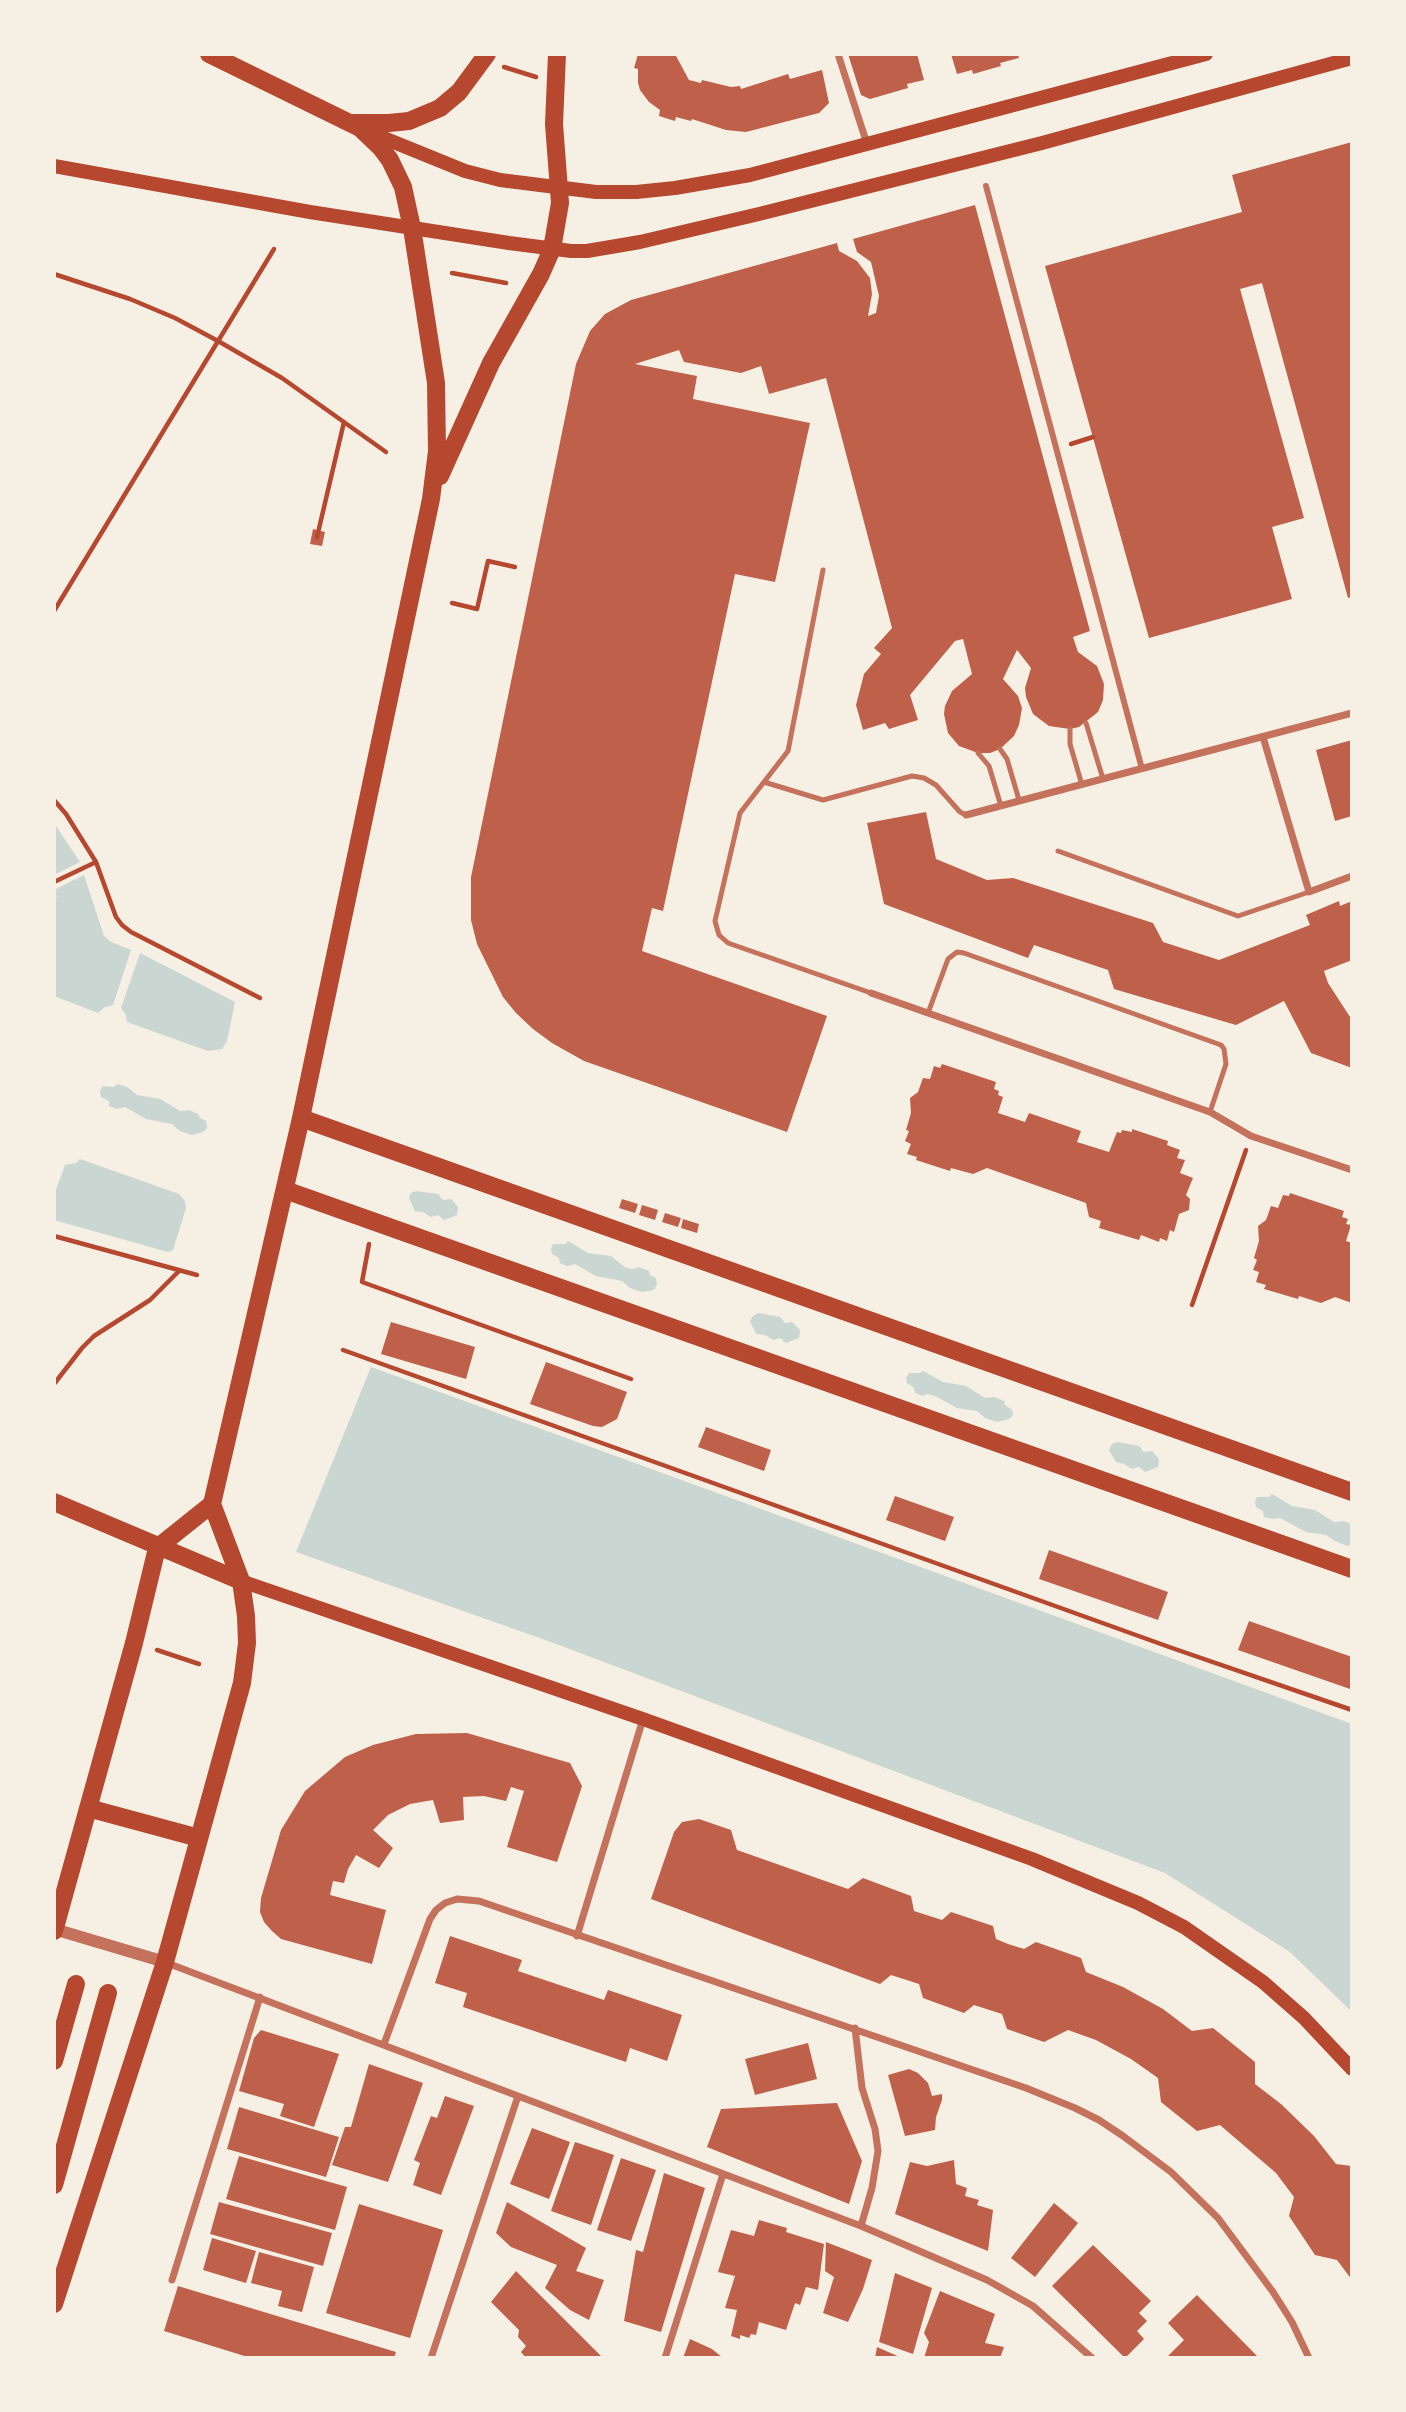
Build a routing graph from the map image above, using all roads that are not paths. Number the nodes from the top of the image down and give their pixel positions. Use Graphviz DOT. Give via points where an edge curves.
graph roads {
  1 [pos="209,54"];
  2 [pos="557,54"];
  3 [pos="838,54"];
  4 [pos="1206,54"];
  5 [pos="1352,58"];
  6 [pos="493,60"];
  7 [pos="354,126"];
  8 [pos="867,144"];
  9 [pos="54,166"];
  10 [pos="986,186"];
  11 [pos="560,189"];
  12 [pos="412,228"];
  13 [pos="552,249"];
  14 [pos="431,499"];
  15 [pos="823,570"];
  16 [pos="1352,713"];
  17 [pos="1086,723"];
  18 [pos="1070,729"];
  19 [pos="1263,737"];
  20 [pos="1000,749"];
  21 [pos="978,753"];
  22 [pos="1142,769"];
  23 [pos="1103,779"];
  24 [pos="764,782"];
  25 [pos="1082,785"];
  26 [pos="1019,800"];
  27 [pos="1001,806"];
  28 [pos="966,815"];
  29 [pos="1058,850"];
  30 [pos="1352,876"];
  31 [pos="1309,892"];
  32 [pos="871,993"];
  33 [pos="928,1013"];
  34 [pos="1210,1112"];
  35 [pos="301,1118"];
  36 [pos="1352,1170"];
  37 [pos="285,1191"];
  38 [pos="1352,1492"];
  39 [pos="54,1502"];
  40 [pos="212,1504"];
  41 [pos="157,1548"];
  42 [pos="1352,1569"];
  43 [pos="241,1581"];
  44 [pos="643,1719"];
  45 [pos="89,1808"];
  46 [pos="199,1838"];
  47 [pos="54,1930"];
  48 [pos="577,1936"];
  49 [pos="165,1962"];
  50 [pos="76,1984"];
  51 [pos="108,1993"];
  52 [pos="260,1997"];
  53 [pos="855,2028"];
  54 [pos="384,2044"];
  55 [pos="54,2061"];
  56 [pos="1352,2069"];
  57 [pos="518,2095"];
  58 [pos="723,2174"];
  59 [pos="54,2185"];
  60 [pos="861,2226"];
  61 [pos="172,2280"];
  62 [pos="54,2304"];
  63 [pos="431,2358"];
  64 [pos="665,2358"];
  65 [pos="1092,2358"];
  66 [pos="1309,2358"];
  1 -- 7 [label="main road"];
  2 -- 11 [label="main road" via="554,124"];
  3 -- 8 [label="street"];
  4 -- 8 [label="main road"];
  5 -- 13 [label="main road" via="759,214 600,250"];
  6 -- 7 [label="main road" via="433,112 409,121"];
  7 -- 11 [label="main road" via="465,171"];
  7 -- 12 [label="main road" via="381,148 394,167"];
  8 -- 11 [label="main road" via="750,175 675,188 636,192"];
  9 -- 12 [label="main road"];
  10 -- 22 [label="street"];
  11 -- 13 [label="main road"];
  12 -- 13 [label="main road"];
  12 -- 14 [label="main road" via="436,383 437,451"];
  13 -- 14 [label="main road" via="491,363"];
  14 -- 35 [label="main road"];
  15 -- 24 [label="lane" via="788,751"];
  16 -- 19 [label="street"];
  17 -- 23 [label="lane"];
  18 -- 25 [label="lane"];
  19 -- 22 [label="street"];
  19 -- 31 [label="street"];
  20 -- 26 [label="lane"];
  21 -- 27 [label="lane" via="989,766"];
  22 -- 23 [label="street"];
  23 -- 25 [label="street"];
  24 -- 28 [label="lane" via="823,800 912,776 936,785"];
  24 -- 32 [label="lane" via="740,813 715,921 719,935 728,943"];
  25 -- 26 [label="street"];
  26 -- 27 [label="street"];
  27 -- 28 [label="street"];
  29 -- 31 [label="lane" via="1238,916"];
  30 -- 31 [label="street"];
  32 -- 33 [label="street"];
  33 -- 34 [label="street"];
  33 -- 34 [label="lane" via="948,959 964,953 1220,1045 1226,1064"];
  34 -- 36 [label="street" via="1251,1136"];
  35 -- 37 [label="main road"];
  35 -- 38 [label="main road"];
  37 -- 40 [label="main road"];
  37 -- 42 [label="main road"];
  39 -- 41 [label="main road"];
  40 -- 41 [label="main road"];
  40 -- 43 [label="main road"];
  41 -- 43 [label="main road"];
  41 -- 45 [label="main road"];
  43 -- 44 [label="main road"];
  43 -- 46 [label="main road" via="247,1643 242,1683"];
  44 -- 48 [label="street"];
  44 -- 56 [label="main road" via="1032,1859 1139,1903 1184,1927 1263,1982"];
  45 -- 46 [label="main road"];
  45 -- 47 [label="main road"];
  46 -- 49 [label="main road"];
  47 -- 49 [label="street"];
  48 -- 53 [label="street"];
  48 -- 54 [label="street" via="478,1901 445,1903 426,1927"];
  49 -- 52 [label="street"];
  49 -- 62 [label="main road"];
  50 -- 55 [label="main road"];
  51 -- 59 [label="main road"];
  52 -- 54 [label="street"];
  52 -- 61 [label="street"];
  53 -- 60 [label="street" via="862,2088 878,2151"];
  53 -- 66 [label="street" via="1049,2097 1098,2120 1148,2154 1196,2196 1237,2241 1279,2302"];
  54 -- 57 [label="street"];
  57 -- 58 [label="street"];
  57 -- 63 [label="street"];
  58 -- 60 [label="street"];
  58 -- 64 [label="street"];
  60 -- 65 [label="street" via="987,2280 1033,2306"];
}
